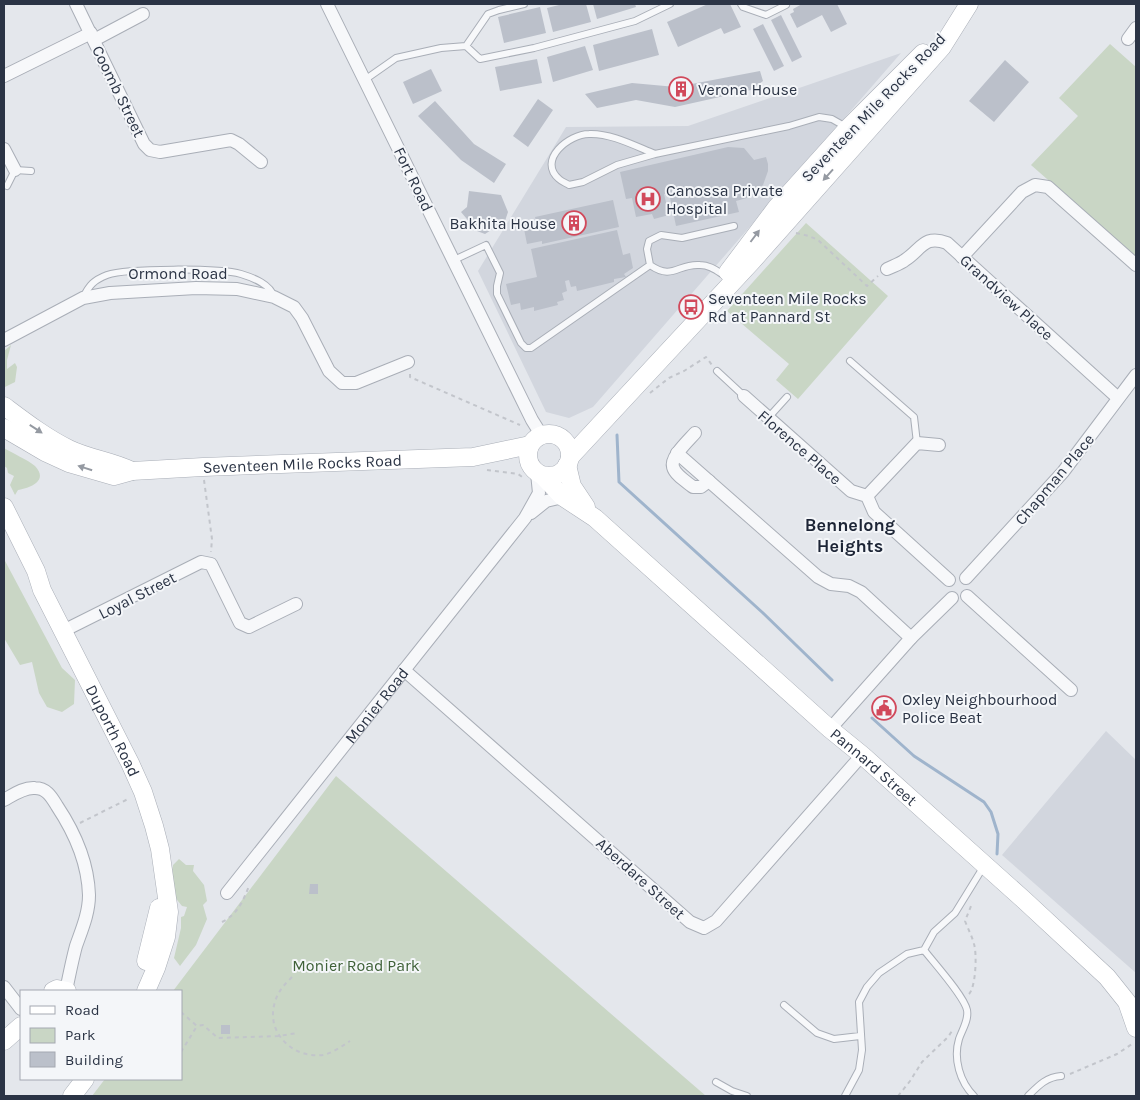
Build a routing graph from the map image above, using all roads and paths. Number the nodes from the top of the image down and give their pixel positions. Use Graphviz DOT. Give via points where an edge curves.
graph roads {
  1 [pos="76,4"];
  2 [pos="327,4"];
  3 [pos="524,4"];
  4 [pos="670,4"];
  5 [pos="741,4"];
  6 [pos="786,5"];
  7 [pos="965,10"];
  8 [pos="143,14"];
  9 [pos="1136,28"];
  10 [pos="92,36"];
  11 [pos="1128,38"];
  12 [pos="466,46"];
  13 [pos="4,76"];
  14 [pos="366,79"];
  15 [pos="854,133"];
  16 [pos="4,149"];
  17 [pos="655,154"];
  18 [pos="261,162"];
  19 [pos="15,170"];
  20 [pos="31,171"];
  21 [pos="7,186"];
  22 [pos="734,226"];
  23 [pos="791,232"];
  24 [pos="962,257"];
  25 [pos="454,260"];
  26 [pos="650,265"];
  27 [pos="1136,265"];
  28 [pos="887,269"];
  29 [pos="725,276"];
  30 [pos="274,297"];
  31 [pos="83,298"];
  32 [pos="697,319"];
  33 [pos="4,340"];
  34 [pos="850,361"];
  35 [pos="408,362"];
  36 [pos="717,371"];
  37 [pos="1136,375"];
  38 [pos="643,395"];
  39 [pos="744,396"];
  40 [pos="787,397"];
  41 [pos="1118,398"];
  42 [pos="4,406"];
  43 [pos="768,418"];
  44 [pos="522,426"];
  45 [pos="8,433"];
  46 [pos="695,433"];
  47 [pos="536,440"];
  48 [pos="918,444"];
  49 [pos="939,445"];
  50 [pos="567,455"];
  51 [pos="473,457"];
  52 [pos="203,467"];
  53 [pos="486,470"];
  54 [pos="132,471"];
  55 [pos="534,473"];
  56 [pos="867,496"];
  57 [pos="564,497"];
  58 [pos="4,507"];
  59 [pos="525,518"];
  60 [pos="595,518"];
  61 [pos="4,533"];
  62 [pos="211,564"];
  63 [pos="966,578"];
  64 [pos="949,580"];
  65 [pos="42,590"];
  66 [pos="967,596"];
  67 [pos="952,598"];
  68 [pos="296,604"];
  69 [pos="63,632"];
  70 [pos="911,638"];
  71 [pos="404,670"];
  72 [pos="1071,690"];
  73 [pos="830,729"];
  74 [pos="862,755"];
  75 [pos="131,798"];
  76 [pos="4,800"];
  77 [pos="72,828"];
  78 [pos="984,865"];
  79 [pos="248,867"];
  80 [pos="163,878"];
  81 [pos="227,893"];
  82 [pos="222,922"];
  83 [pos="924,950"];
  84 [pos="292,976"];
  85 [pos="4,988"];
  86 [pos="66,990"];
  87 [pos="134,990"];
  88 [pos="146,990"];
  89 [pos="784,1005"];
  90 [pos="20,1008"];
  91 [pos="182,1013"];
  92 [pos="197,1026"];
  93 [pos="20,1027"];
  94 [pos="296,1033"];
  95 [pos="279,1036"];
  96 [pos="860,1036"];
  97 [pos="1134,1036"];
  98 [pos="350,1040"];
  99 [pos="4,1041"];
  100 [pos="182,1050"];
  101 [pos="1061,1076"];
  102 [pos="72,1080"];
  103 [pos="84,1080"];
  104 [pos="716,1082"];
  105 [pos="60,1096"];
  106 [pos="72,1096"];
  107 [pos="747,1096"];
  108 [pos="845,1096"];
  109 [pos="974,1096"];
  110 [pos="1028,1096"];
  1 -- 10 [label="street, Coomb Street"];
  2 -- 14 [label="street, Fort Road"];
  3 -- 12 [label="lane" via="488,14"];
  4 -- 12 [label="lane" via="635,21 534,48 480,59"];
  5 -- 6 [label="lane" via="766,15"];
  7 -- 15 [label="main road, Seventeen Mile Rocks Road" via="942,47"];
  8 -- 10 [label="street"];
  9 -- 11 [label="street"];
  10 -- 13 [label="street"];
  10 -- 18 [label="street, Coomb Street" via="144,144 150,150 160,152 231,140"];
  12 -- 14 [label="lane" via="396,58"];
  14 -- 25 [label="street, Fort Road"];
  15 -- 17 [label="lane" via="832,119 819,117"];
  29 -- 15 [label="main road, Seventeen Mile Rocks Road, one-way" via="777,207"];
  15 -- 32 [label="main road, Seventeen Mile Rocks Road, one-way" via="753,260"];
  16 -- 19 [label="street"];
  17 -- 17 [label="lane" via="569,185 559,180 551,161 564,144 586,134 613,138"];
  19 -- 20 [label="lane"];
  19 -- 21 [label="lane"];
  22 -- 26 [label="lane" via="682,238 661,234 649,241 646,249"];
  23 -- 28 [label="path" via="818,240 866,286"];
  24 -- 27 [label="street" via="1022,192 1035,185 1048,187"];
  24 -- 28 [label="street, Grandview Place" via="947,243 935,239 928,241 905,261"];
  24 -- 41 [label="street, Grandview Place"];
  25 -- 26 [label="lane" via="486,245 500,274 497,294 521,344 526,348 532,348"];
  25 -- 47 [label="street, Fort Road" via="532,420"];
  26 -- 29 [label="lane" via="669,273 699,264 712,267"];
  29 -- 32 [label="main road, Seventeen Mile Rocks Road"];
  30 -- 31 [label="street, Ormond Road" via="237,289 196,288 110,293"];
  30 -- 31 [label="lane, Ormond Road" via="262,282 240,274 130,271 108,275 90,284"];
  30 -- 35 [label="street, Ormond Road" via="294,306 329,371 342,383 356,383"];
  31 -- 33 [label="street, Ormond Road"];
  32 -- 50 [label="main road, Seventeen Mile Rocks Road" via="602,424"];
  34 -- 48 [label="lane" via="914,417"];
  35 -- 44 [label="path" via="410,377"];
  36 -- 38 [label="path" via="706,357"];
  36 -- 39 [label="lane, Florence Place"];
  37 -- 41 [label="street, Chapman Place"];
  39 -- 43 [label="street, Florence Place"];
  40 -- 43 [label="lane"];
  41 -- 63 [label="street, Chapman Place" via="1063,472"];
  42 -- 54 [label="main road, Seventeen Mile Rocks Road, one-way" via="70,450"];
  43 -- 56 [label="street, Florence Place" via="851,491"];
  54 -- 45 [label="main road, Seventeen Mile Rocks Road, one-way" via="114,476 90,470"];
  46 -- 70 [label="street" via="678,453 818,577 860,592"];
  47 -- 50 [label="main road" via="557,436"];
  47 -- 51 [label="main road, Seventeen Mile Rocks Road"];
  47 -- 55 [label="main road" via="528,456"];
  48 -- 49 [label="street"];
  48 -- 56 [label="street"];
  50 -- 55 [label="main road" via="559,474"];
  50 -- 60 [label="main road, Pannard Street" via="572,486"];
  51 -- 52 [label="main road, Seventeen Mile Rocks Road"];
  51 -- 55 [label="main road, Seventeen Mile Rocks Road"];
  52 -- 54 [label="main road, Seventeen Mile Rocks Road"];
  52 -- 62 [label="path" via="212,539"];
  53 -- 55 [label="path"];
  55 -- 57 [label="main road, Pannard Street"];
  55 -- 59 [label="street, Monier Road" via="538,493"];
  56 -- 64 [label="street" via="874,512"];
  57 -- 59 [label="street, Monier Road" via="546,501"];
  57 -- 60 [label="main road, Pannard Street"];
  58 -- 65 [label="main road, Duporth Road" via="36,570"];
  59 -- 71 [label="street, Monier Road"];
  60 -- 73 [label="main road, Pannard Street"];
  61 -- 65 [label="main road, Duporth Road" via="27,574"];
  62 -- 68 [label="street" via="240,623 249,627"];
  62 -- 69 [label="street, Loyal Street" via="201,562"];
  63 -- 64 [label="street" via="955,576"];
  63 -- 66 [label="street" via="970,587"];
  64 -- 67 [label="street" via="946,587"];
  65 -- 69 [label="main road, Duporth Road"];
  66 -- 67 [label="street"];
  66 -- 72 [label="street"];
  67 -- 70 [label="street"];
  69 -- 80 [label="main road, Duporth Road" via="143,792 160,849"];
  70 -- 73 [label="street"];
  71 -- 74 [label="street, Aberdare Street" via="690,922 704,928 716,921"];
  71 -- 79 [label="street, Monier Road"];
  73 -- 74 [label="main road, Pannard Street"];
  74 -- 78 [label="main road, Pannard Street"];
  75 -- 77 [label="path"];
  76 -- 77 [label="street" via="26,788 48,792"];
  77 -- 86 [label="street" via="85,866 88,895 86,918"];
  78 -- 83 [label="lane" via="955,914 934,932"];
  78 -- 97 [label="main road, Pannard Street" via="1107,977 1127,1002"];
  79 -- 81 [label="street, Monier Road"];
  79 -- 82 [label="path" via="252,878 243,902 232,918"];
  80 -- 87 [label="main road" via="153,936"];
  80 -- 88 [label="main road" via="169,912 166,937"];
  83 -- 96 [label="lane" via="907,954 879,973 867,987 859,1002"];
  83 -- 109 [label="lane" via="967,1011 958,1041 958,1067"];
  84 -- 95 [label="path" via="274,1003 274,1024"];
  85 -- 90 [label="street"];
  89 -- 96 [label="lane" via="817,1033 834,1039"];
  91 -- 92 [label="path"];
  92 -- 95 [label="path" via="203,1025 218,1038"];
  92 -- 100 [label="path"];
  93 -- 99 [label="main road"];
  94 -- 95 [label="path"];
  95 -- 98 [label="path" via="291,1048 310,1055 325,1054"];
  96 -- 108 [label="lane" via="859,1070"];
  97 -- 101 [label="path" via="1117,1054"];
  101 -- 110 [label="lane" via="1039,1084"];
  102 -- 105 [label="main road"];
  103 -- 106 [label="main road"];
  104 -- 107 [label="lane"];
}
